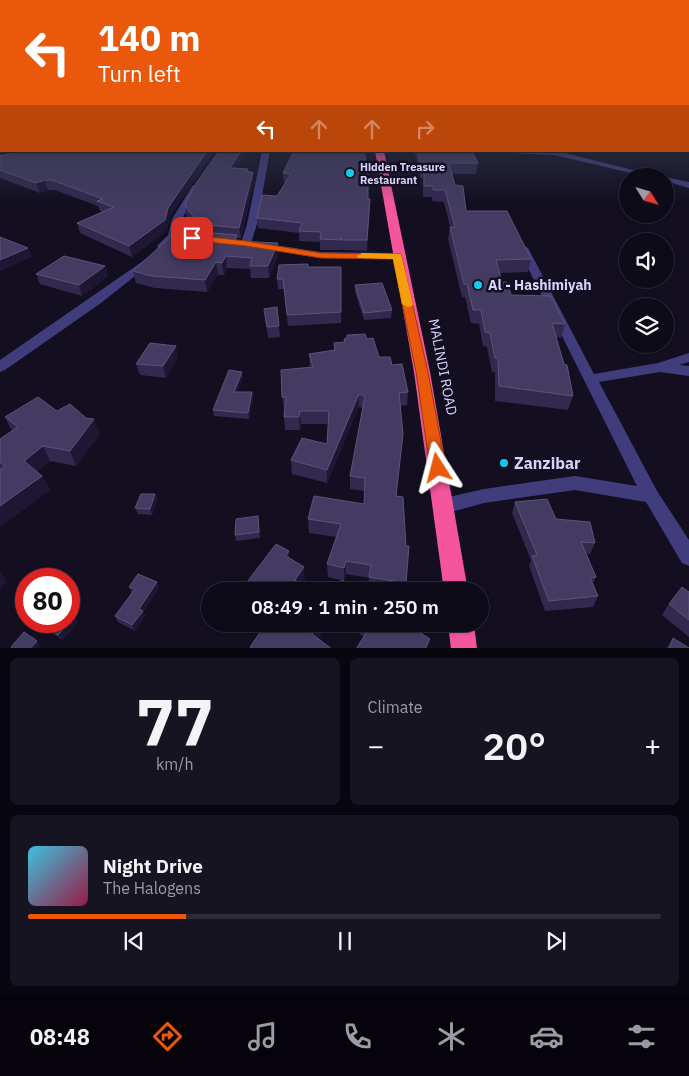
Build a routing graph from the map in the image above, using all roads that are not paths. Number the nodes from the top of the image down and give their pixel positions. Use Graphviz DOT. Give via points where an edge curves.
graph roads {
  1 [pos="266,152"];
  2 [pos="379,152"];
  3 [pos="530,152"];
  4 [pos="619,168"];
  5 [pos="203,176"];
  6 [pos="674,181"];
  7 [pos="689,185"];
  8 [pos="521,243"];
  9 [pos="398,256"];
  10 [pos="689,356"];
  11 [pos="0,367"];
  12 [pos="660,367"];
  13 [pos="689,371"];
  14 [pos="590,379"];
  15 [pos="651,496"];
  16 [pos="444,506"];
  17 [pos="689,557"];
  18 [pos="455,582"];
  19 [pos="462,632"];
  20 [pos="464,648"];
  1 -- 9 [label="street" via="252,224 242,243 321,256"];
  2 -- 9 [label="highway, MALINDI ROAD"];
  3 -- 4 [label="street" via="554,153"];
  5 -- 11 [label="street" via="177,219 178,236 97,300"];
  6 -- 7 [label="street"];
  8 -- 14 [label="street"];
  9 -- 16 [label="highway, MALINDI ROAD" via="422,372"];
  10 -- 12 [label="street"];
  12 -- 13 [label="street"];
  12 -- 14 [label="street"];
  14 -- 15 [label="street"];
  15 -- 16 [label="street" via="595,485 567,484"];
  15 -- 17 [label="street"];
  16 -- 18 [label="highway, MALINDI ROAD"];
  19 -- 20 [label="highway"];
}
